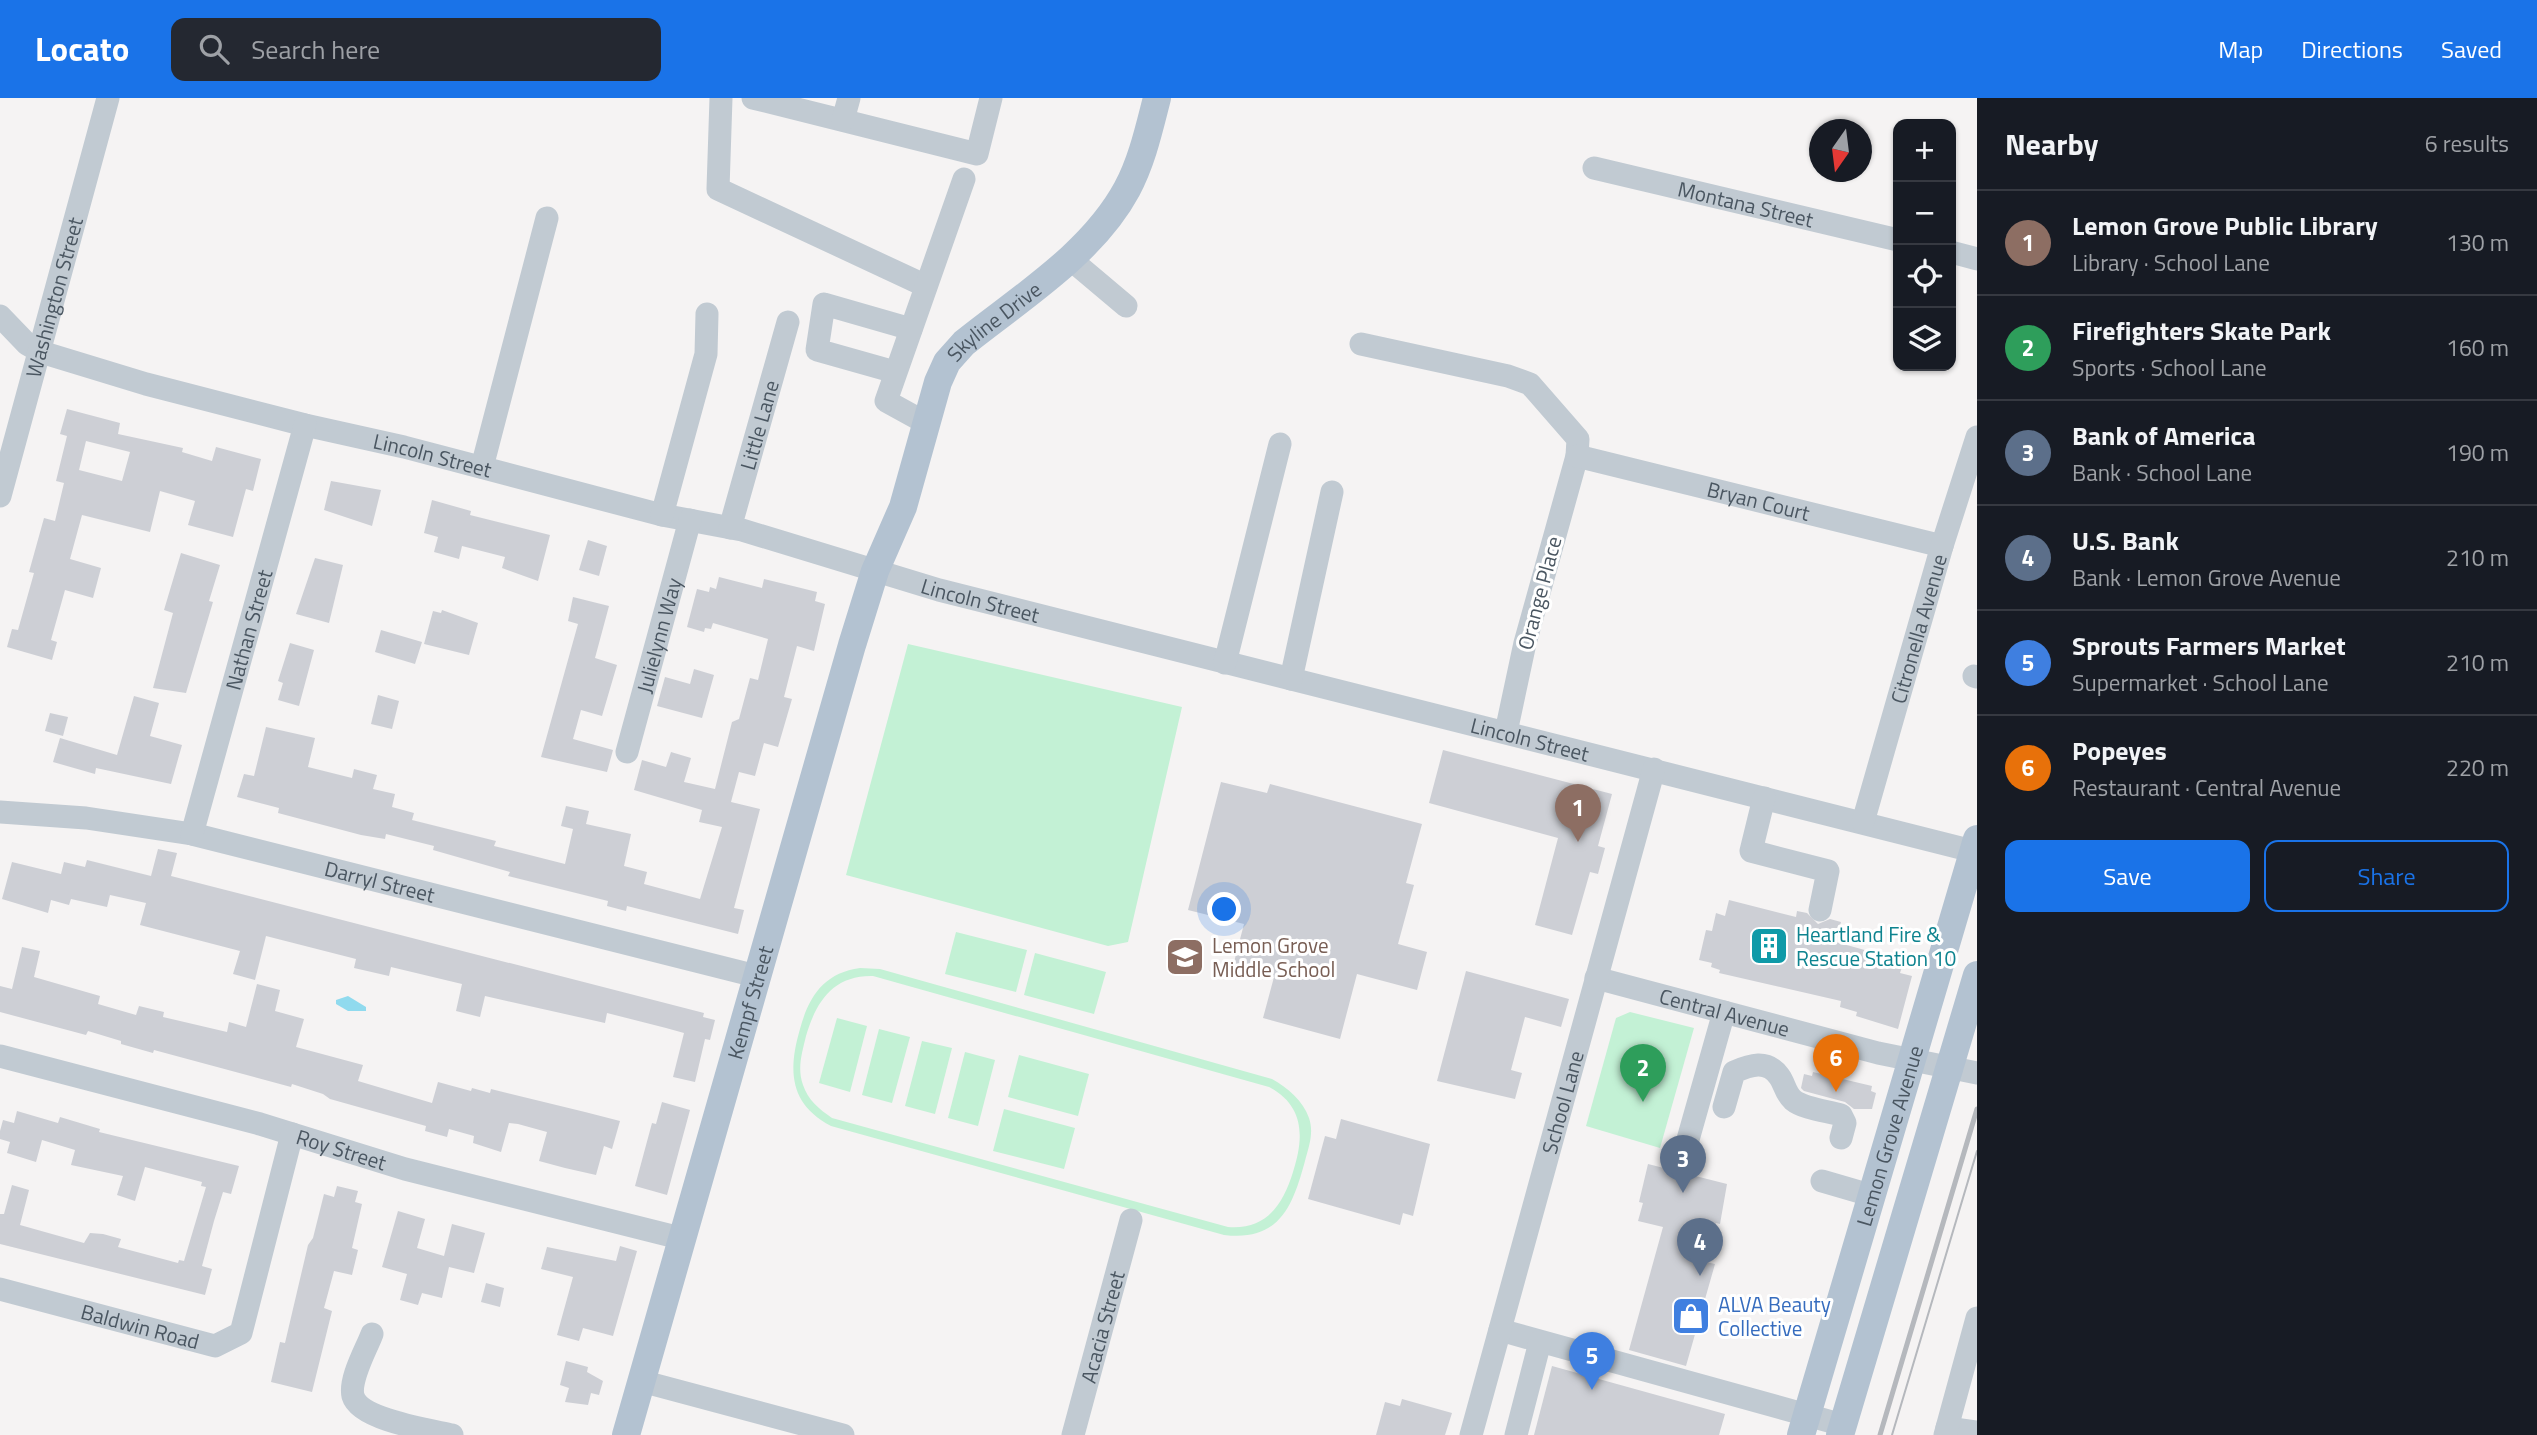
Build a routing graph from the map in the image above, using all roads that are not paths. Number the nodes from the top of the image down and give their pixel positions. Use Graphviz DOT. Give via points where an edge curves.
graph roads {
  1 [pos="721,98"];
  2 [pos="753,98"];
  3 [pos="991,98"];
  4 [pos="1157,98"];
  5 [pos="103,99"];
  6 [pos="846,109"];
  7 [pos="1594,168"];
  8 [pos="964,178"];
  9 [pos="547,218"];
  10 [pos="1893,239"];
  11 [pos="1956,253"];
  12 [pos="1069,258"];
  13 [pos="1977,259"];
  14 [pos="926,286"];
  15 [pos="1126,306"];
  16 [pos="707,314"];
  17 [pos="0,316"];
  18 [pos="788,322"];
  19 [pos="911,329"];
  20 [pos="1361,344"];
  21 [pos="41,352"];
  22 [pos="895,372"];
  23 [pos="926,423"];
  24 [pos="305,425"];
  25 [pos="1977,437"];
  26 [pos="1280,444"];
  27 [pos="1577,456"];
  28 [pos="482,467"];
  29 [pos="1332,492"];
  30 [pos="0,496"];
  31 [pos="662,516"];
  32 [pos="690,520"];
  33 [pos="730,528"];
  34 [pos="1942,546"];
  35 [pos="875,571"];
  36 [pos="1225,663"];
  37 [pos="1291,679"];
  38 [pos="1506,732"];
  39 [pos="628,752"];
  40 [pos="1654,769"];
  41 [pos="1764,798"];
  42 [pos="0,812"];
  43 [pos="1863,822"];
  44 [pos="192,834"];
  45 [pos="1976,847"];
  46 [pos="1820,910"];
  47 [pos="1977,975"];
  48 [pos="756,976"];
  49 [pos="1596,978"];
  50 [pos="1724,1012"];
  51 [pos="0,1056"];
  52 [pos="1911,1059"];
  53 [pos="1964,1070"];
  54 [pos="1724,1107"];
  55 [pos="292,1134"];
  56 [pos="1841,1138"];
  57 [pos="1687,1143"];
  58 [pos="1822,1181"];
  59 [pos="1870,1195"];
  60 [pos="1131,1220"];
  61 [pos="684,1240"];
  62 [pos="0,1289"];
  63 [pos="1977,1318"];
  64 [pos="1500,1330"];
  65 [pos="372,1334"];
  66 [pos="1540,1342"];
  67 [pos="641,1381"];
  68 [pos="1804,1425"];
  69 [pos="1842,1430"];
  70 [pos="1946,1432"];
  71 [pos="1977,1432"];
  72 [pos="452,1435"];
  73 [pos="626,1435"];
  74 [pos="843,1435"];
  75 [pos="1073,1435"];
  76 [pos="1471,1435"];
  77 [pos="1516,1435"];
  1 -- 14 [label="street" via="718,188"];
  2 -- 6 [label="street"];
  3 -- 6 [label="street" via="976,153"];
  4 -- 12 [label="main road, Skyline Drive" via="1126,191 1094,237"];
  5 -- 21 [label="street, Washington Street"];
  7 -- 10 [label="street, Montana Street"];
  8 -- 14 [label="street"];
  9 -- 28 [label="street"];
  11 -- 13 [label="street"];
  12 -- 15 [label="street"];
  12 -- 23 [label="main road, Skyline Drive" via="947,362"];
  14 -- 19 [label="street"];
  16 -- 31 [label="street" via="706,354"];
  17 -- 21 [label="street, Lincoln Street"];
  18 -- 33 [label="street, Little Lane"];
  19 -- 22 [label="street"];
  19 -- 22 [label="street" via="824,304 817,350"];
  20 -- 27 [label="street" via="1530,384 1578,439"];
  21 -- 24 [label="street, Lincoln Street"];
  21 -- 30 [label="street, Washington Street"];
  22 -- 23 [label="street" via="886,401"];
  23 -- 35 [label="main road, Skyline Drive" via="903,507"];
  24 -- 28 [label="street, Lincoln Street"];
  24 -- 44 [label="street, Nathan Street"];
  25 -- 34 [label="street, Citronella Avenue"];
  26 -- 36 [label="street"];
  27 -- 34 [label="street, Bryan Court"];
  27 -- 38 [label="street, Orange Place" via="1525,643"];
  28 -- 31 [label="street, Lincoln Street"];
  29 -- 37 [label="street"];
  31 -- 32 [label="street, Lincoln Street"];
  32 -- 33 [label="street, Lincoln Street"];
  32 -- 39 [label="street, Julielynn Way"];
  33 -- 35 [label="street, Lincoln Street"];
  34 -- 43 [label="street, Citronella Avenue"];
  35 -- 36 [label="street, Lincoln Street"];
  35 -- 48 [label="main road, Kempf Street"];
  36 -- 37 [label="street, Lincoln Street"];
  37 -- 38 [label="street, Lincoln Street"];
  38 -- 40 [label="street, Lincoln Street"];
  40 -- 41 [label="street, Lincoln Street"];
  40 -- 49 [label="street, School Lane"];
  41 -- 43 [label="street, Lincoln Street"];
  41 -- 46 [label="street" via="1751,851 1828,871"];
  42 -- 44 [label="street, Darryl Street" via="86,818"];
  43 -- 45 [label="street, Lincoln Street"];
  44 -- 48 [label="street, Darryl Street"];
  45 -- 52 [label="main road, Lemon Grove Avenue"];
  47 -- 53 [label="main road, Lemon Grove Avenue"];
  48 -- 61 [label="main road, Kempf Street"];
  49 -- 50 [label="street, Central Avenue"];
  49 -- 64 [label="street, School Lane"];
  50 -- 52 [label="street, Central Avenue"];
  50 -- 57 [label="street"];
  51 -- 55 [label="street, Roy Street"];
  52 -- 53 [label="street, Central Avenue"];
  52 -- 59 [label="main road, Lemon Grove Avenue"];
  53 -- 69 [label="main road, Lemon Grove Avenue"];
  54 -- 56 [label="street" via="1734,1072 1753,1063 1762,1065 1779,1075 1795,1102 1841,1115"];
  55 -- 61 [label="street, Roy Street" via="405,1169"];
  55 -- 62 [label="street, Baldwin Road" via="241,1333 215,1346"];
  58 -- 59 [label="street"];
  59 -- 68 [label="main road, Lemon Grove Avenue"];
  60 -- 75 [label="street, Acacia Street"];
  61 -- 67 [label="main road, Kempf Street"];
  63 -- 70 [label="street"];
  64 -- 66 [label="street"];
  64 -- 76 [label="street, School Lane"];
  65 -- 72 [label="street" via="354,1383 358,1405 384,1419"];
  66 -- 68 [label="street"];
  66 -- 77 [label="street"];
  67 -- 73 [label="main road, Kempf Street"];
  67 -- 74 [label="street"];
  68 -- 69 [label="street"];
  70 -- 71 [label="street"];
}
